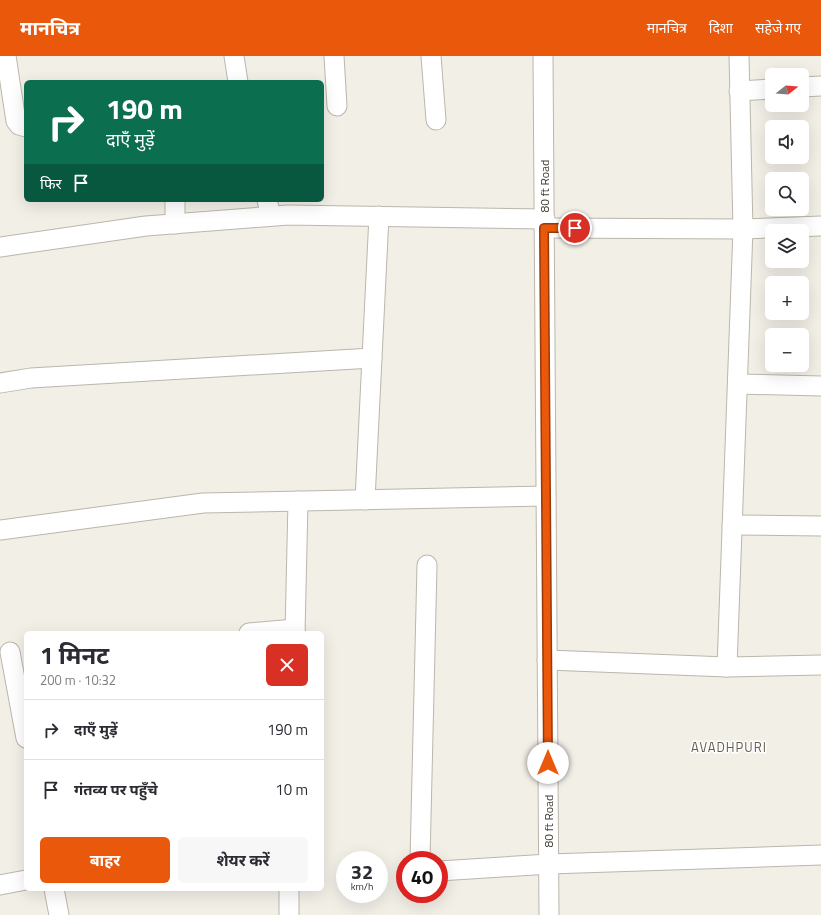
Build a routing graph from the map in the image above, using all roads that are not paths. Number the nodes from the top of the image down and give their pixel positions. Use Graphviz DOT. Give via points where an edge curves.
graph roads {
  1 [pos="6,56"];
  2 [pos="234,56"];
  3 [pos="334,56"];
  4 [pos="431,56"];
  5 [pos="543,56"];
  6 [pos="739,56"];
  7 [pos="238,80"];
  8 [pos="821,86"];
  9 [pos="809,87"];
  10 [pos="765,89"];
  11 [pos="739,91"];
  12 [pos="337,106"];
  13 [pos="436,120"];
  14 [pos="24,126"];
  15 [pos="175,202"];
  16 [pos="268,208"];
  17 [pos="379,216"];
  18 [pos="544,223"];
  19 [pos="175,224"];
  20 [pos="821,226"];
  21 [pos="743,229"];
  22 [pos="0,247"];
  23 [pos="372,358"];
  24 [pos="0,383"];
  25 [pos="738,384"];
  26 [pos="821,386"];
  27 [pos="546,496"];
  28 [pos="365,500"];
  29 [pos="298,501"];
  30 [pos="732,525"];
  31 [pos="821,526"];
  32 [pos="0,530"];
  33 [pos="427,565"];
  34 [pos="295,631"];
  35 [pos="12,652"];
  36 [pos="547,660"];
  37 [pos="821,665"];
  38 [pos="727,667"];
  39 [pos="24,726"];
  40 [pos="420,851"];
  41 [pos="821,855"];
  42 [pos="548,864"];
  43 [pos="448,870"];
  44 [pos="24,880"];
  45 [pos="0,885"];
  46 [pos="54,891"];
  47 [pos="290,891"];
  48 [pos="59,915"];
  49 [pos="289,915"];
  50 [pos="549,915"];
  1 -- 14 [label="street" via="16,121 18,125"];
  2 -- 7 [label="street"];
  3 -- 12 [label="street"];
  4 -- 13 [label="street"];
  5 -- 18 [label="street, 80 ft Road"];
  6 -- 11 [label="street"];
  8 -- 9 [label="street"];
  10 -- 11 [label="street"];
  11 -- 21 [label="street"];
  15 -- 19 [label="street"];
  16 -- 17 [label="street" via="288,215"];
  16 -- 19 [label="street"];
  17 -- 18 [label="street"];
  17 -- 23 [label="street"];
  18 -- 21 [label="street"];
  18 -- 27 [label="street, 80 ft Road"];
  19 -- 22 [label="street"];
  20 -- 21 [label="street"];
  21 -- 25 [label="street"];
  23 -- 24 [label="street" via="31,378"];
  23 -- 28 [label="street"];
  25 -- 26 [label="street"];
  25 -- 30 [label="street"];
  27 -- 28 [label="street"];
  27 -- 36 [label="street, 80 ft Road"];
  28 -- 29 [label="street"];
  29 -- 32 [label="street" via="203,503"];
  29 -- 34 [label="street"];
  30 -- 31 [label="street"];
  30 -- 38 [label="street"];
  33 -- 40 [label="street"];
  35 -- 39 [label="street"];
  36 -- 38 [label="street"];
  36 -- 42 [label="street, 80 ft Road"];
  37 -- 38 [label="street"];
  41 -- 42 [label="street"];
  42 -- 43 [label="street"];
  42 -- 50 [label="street, 80 ft Road"];
  44 -- 45 [label="street"];
  46 -- 48 [label="street"];
  47 -- 49 [label="street"];
}
